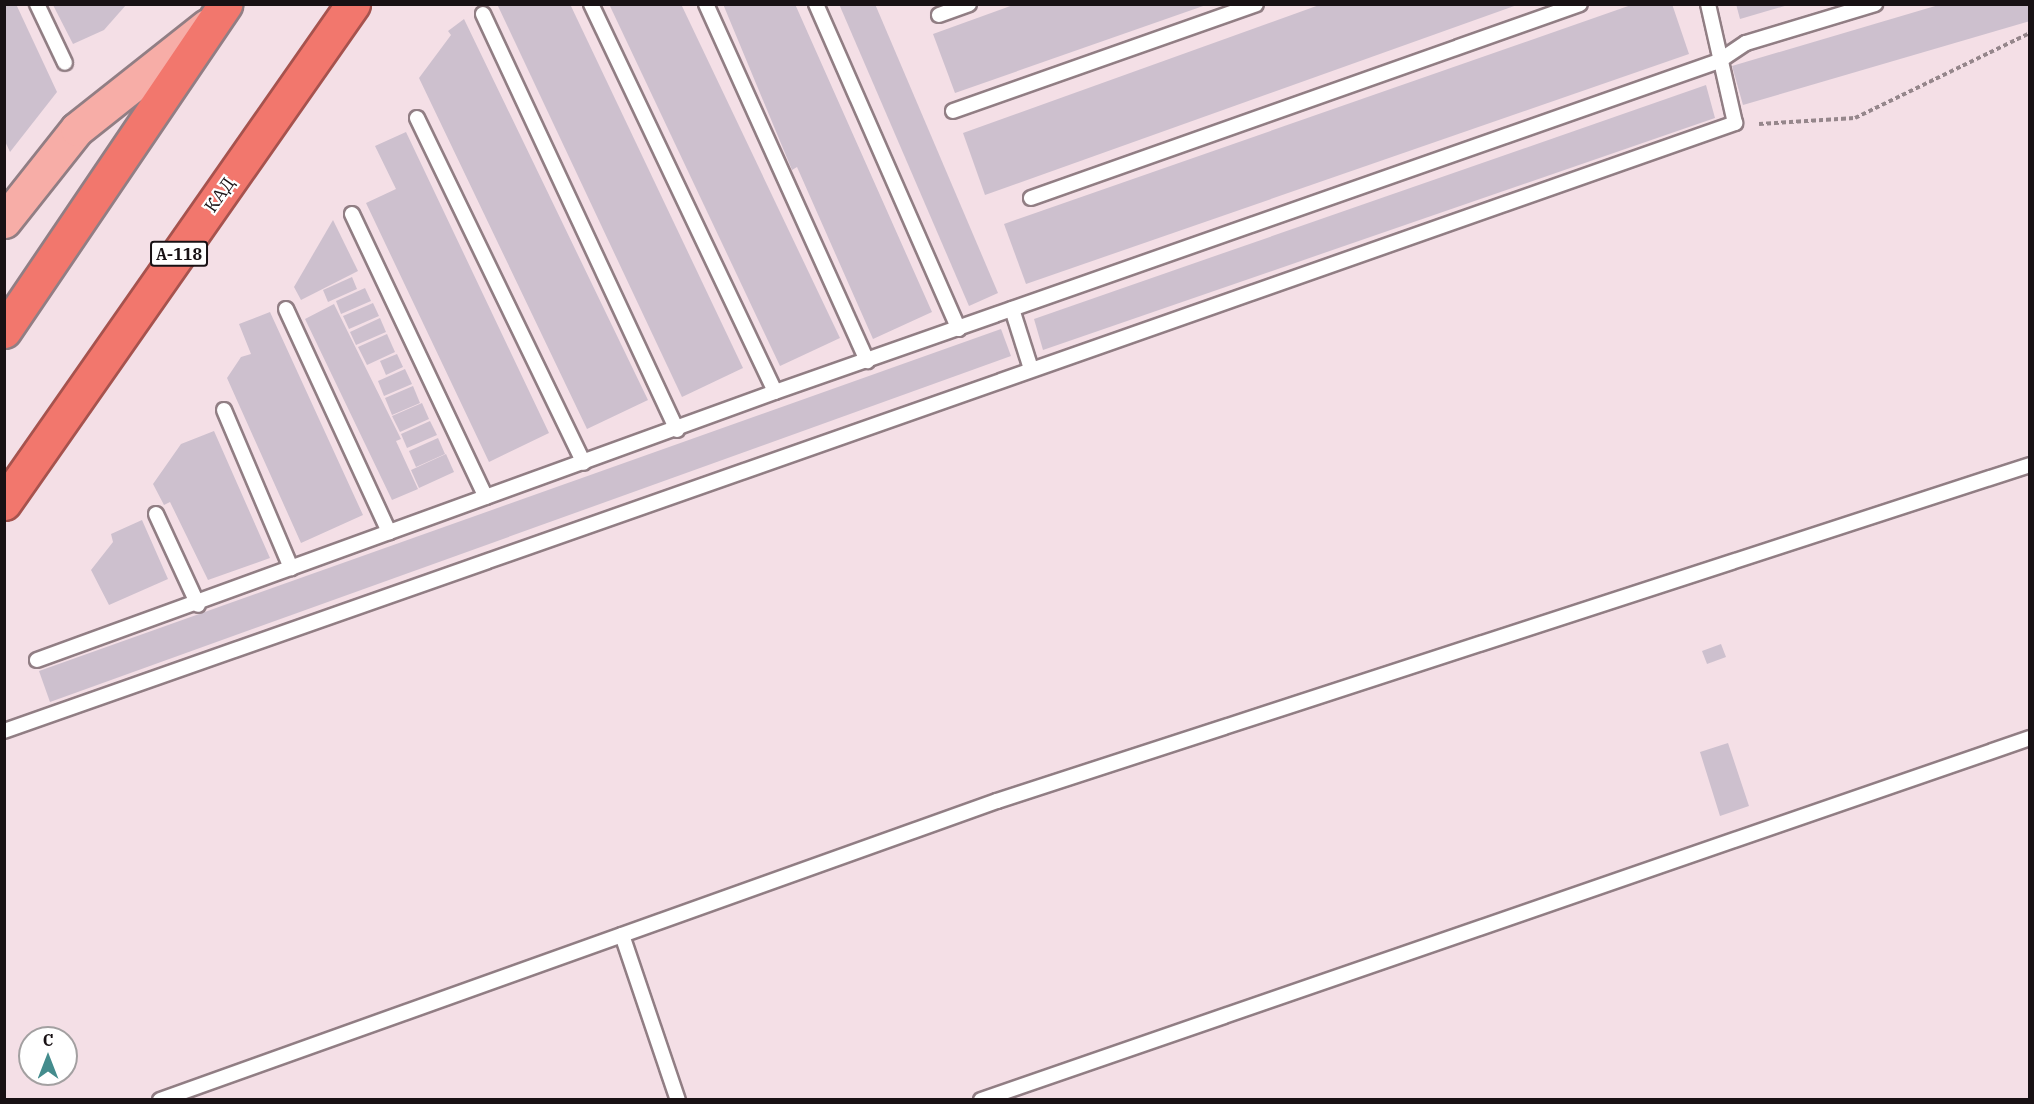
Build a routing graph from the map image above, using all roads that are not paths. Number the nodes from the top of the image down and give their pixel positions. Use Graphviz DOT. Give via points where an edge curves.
graph roads {
  1 [pos="37,4"];
  2 [pos="353,4"];
  3 [pos="591,4"];
  4 [pos="706,4"];
  5 [pos="816,4"];
  6 [pos="969,4"];
  7 [pos="1256,4"];
  8 [pos="1580,4"];
  9 [pos="1708,4"];
  10 [pos="1875,4"];
  11 [pos="219,13"];
  12 [pos="483,14"];
  13 [pos="939,15"];
  14 [pos="1719,61"];
  15 [pos="65,63"];
  16 [pos="953,111"];
  17 [pos="417,118"];
  18 [pos="1031,198"];
  19 [pos="352,214"];
  20 [pos="4,221"];
  21 [pos="286,309"];
  22 [pos="1012,309"];
  23 [pos="959,329"];
  24 [pos="4,331"];
  25 [pos="867,361"];
  26 [pos="1031,369"];
  27 [pos="775,392"];
  28 [pos="224,410"];
  29 [pos="676,430"];
  30 [pos="584,463"];
  31 [pos="2030,465"];
  32 [pos="486,497"];
  33 [pos="4,503"];
  34 [pos="156,514"];
  35 [pos="388,532"];
  36 [pos="291,568"];
  37 [pos="198,605"];
  38 [pos="38,660"];
  39 [pos="4,730"];
  40 [pos="2030,738"];
  41 [pos="622,935"];
  42 [pos="160,1100"];
  43 [pos="678,1100"];
  44 [pos="981,1100"];
  1 -- 15 [label="lane"];
  2 -- 33 [label="highway, КАД / А-118, bridge"];
  3 -- 27 [label="lane"];
  4 -- 25 [label="lane"];
  5 -- 23 [label="lane"];
  6 -- 13 [label="lane"];
  7 -- 16 [label="lane"];
  8 -- 18 [label="lane"];
  9 -- 14 [label="lane"];
  10 -- 14 [label="lane" via="1746,42"];
  11 -- 20 [label="main road" via="77,129"];
  11 -- 24 [label="highway"];
  12 -- 29 [label="lane"];
  14 -- 22 [label="lane"];
  14 -- 26 [label="lane" via="1734,123"];
  17 -- 30 [label="lane"];
  19 -- 32 [label="lane"];
  21 -- 35 [label="lane"];
  22 -- 23 [label="lane"];
  22 -- 26 [label="lane"];
  23 -- 25 [label="lane"];
  25 -- 27 [label="lane"];
  26 -- 39 [label="lane"];
  27 -- 29 [label="lane"];
  28 -- 36 [label="lane"];
  29 -- 30 [label="lane"];
  30 -- 32 [label="lane"];
  31 -- 41 [label="lane" via="997,801"];
  32 -- 35 [label="lane"];
  34 -- 37 [label="lane"];
  35 -- 36 [label="lane"];
  36 -- 37 [label="lane"];
  37 -- 38 [label="lane"];
  40 -- 44 [label="lane"];
  41 -- 42 [label="lane"];
  41 -- 43 [label="lane"];
}
